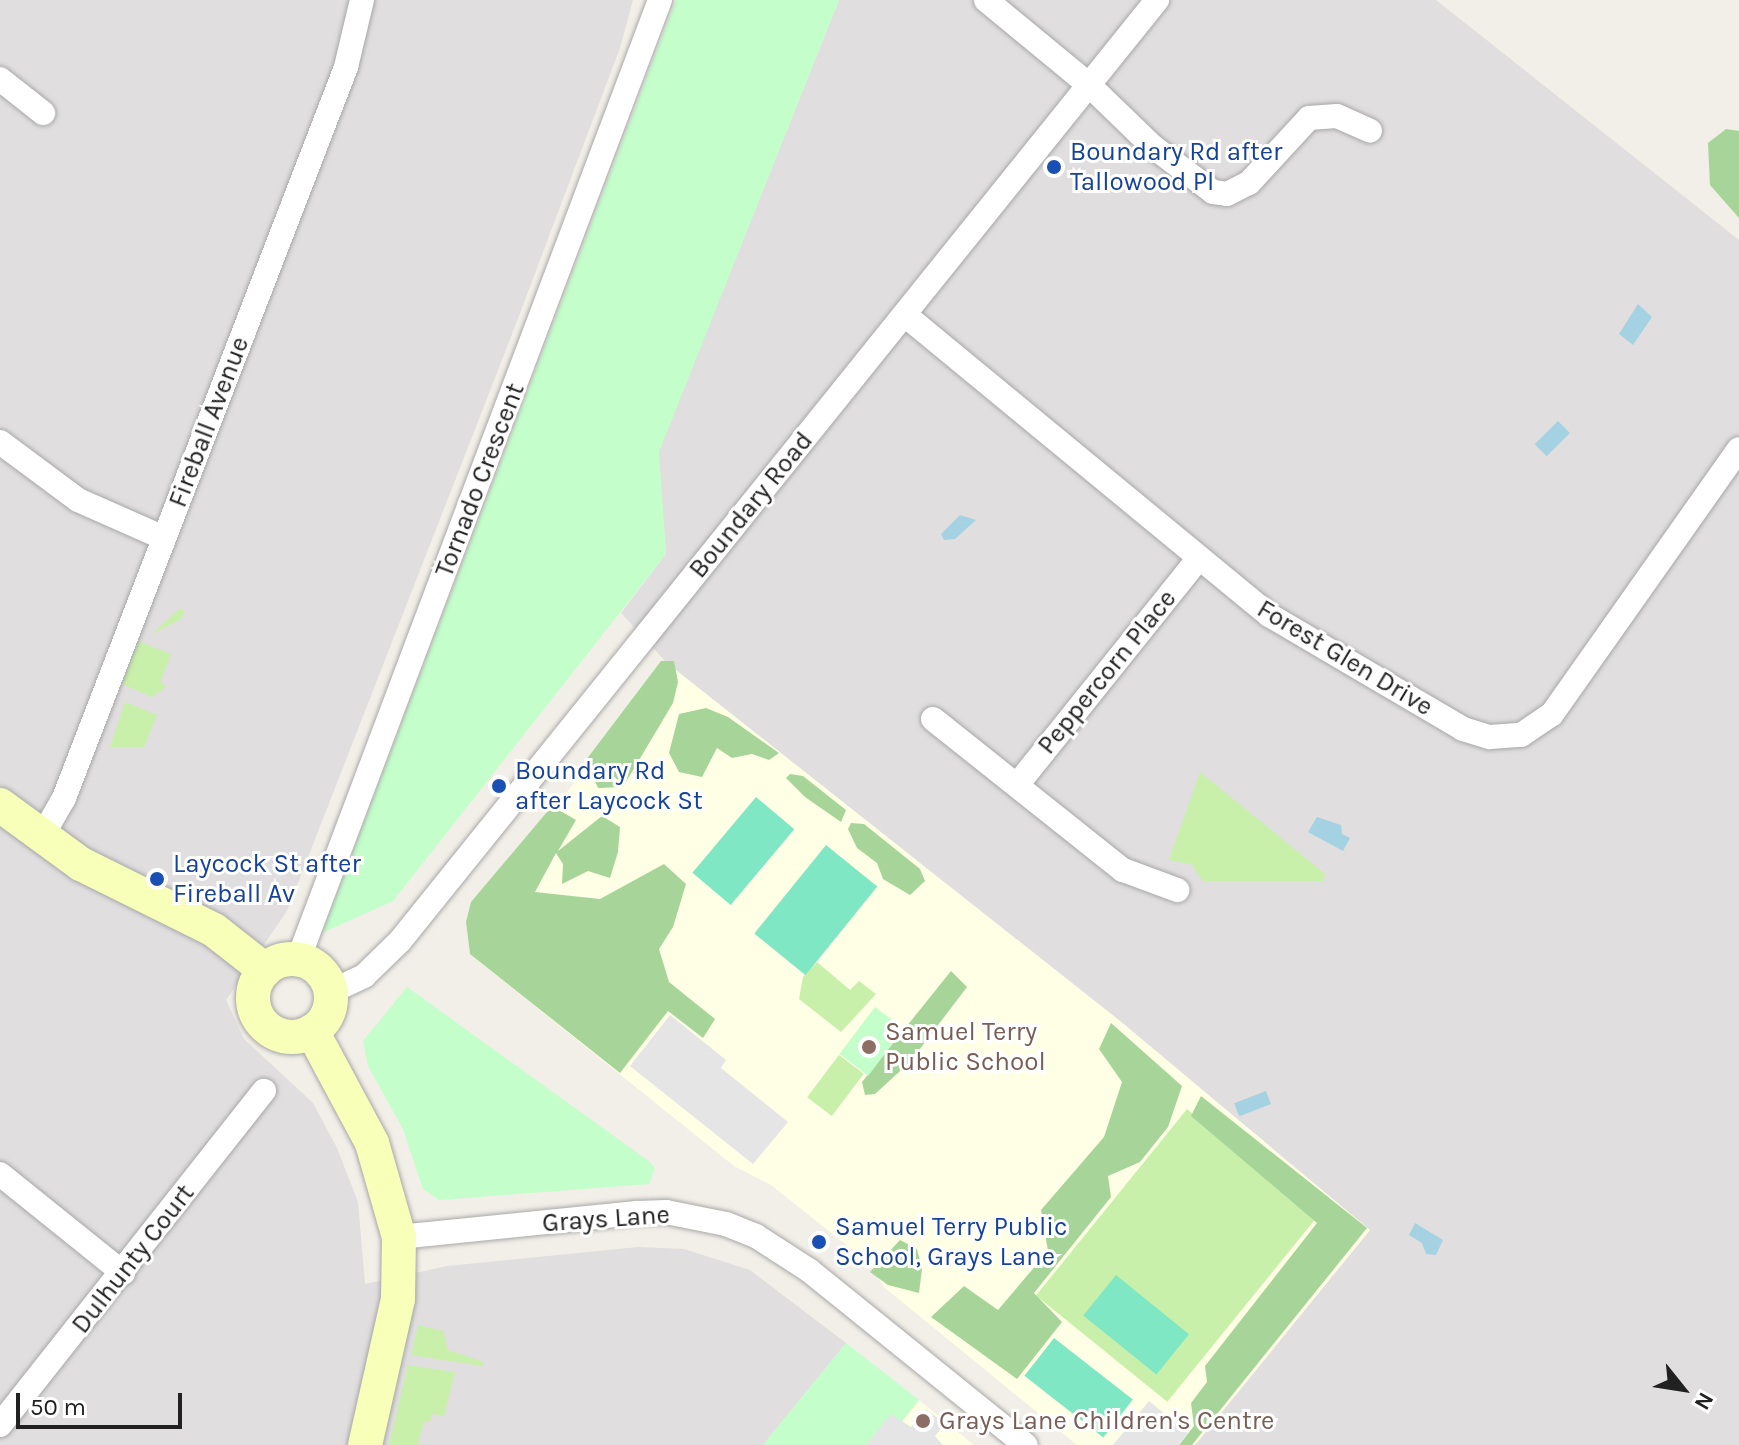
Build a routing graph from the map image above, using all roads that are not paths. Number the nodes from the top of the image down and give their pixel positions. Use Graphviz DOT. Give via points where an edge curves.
graph roads {
  1 [pos="362,0"];
  2 [pos="660,0"];
  3 [pos="986,0"];
  4 [pos="1157,0"];
  5 [pos="0,79"];
  6 [pos="1089,85"];
  7 [pos="43,113"];
  8 [pos="1370,131"];
  9 [pos="905,315"];
  10 [pos="0,442"];
  11 [pos="1739,449"];
  12 [pos="164,538"];
  13 [pos="1198,559"];
  14 [pos="933,719"];
  15 [pos="1017,785"];
  16 [pos="0,805"];
  17 [pos="41,838"];
  18 [pos="1177,890"];
  19 [pos="298,960"];
  20 [pos="265,970"];
  21 [pos="330,992"];
  22 [pos="312,1031"];
  23 [pos="264,1091"];
  24 [pos="0,1174"];
  25 [pos="399,1237"];
  26 [pos="123,1273"];
  27 [pos="0,1425"];
  28 [pos="365,1445"];
  29 [pos="1026,1445"];
  1 -- 12 [label="street, Fireball Avenue" via="346,67"];
  2 -- 19 [label="street, Tornado Crescent"];
  3 -- 6 [label="street"];
  4 -- 6 [label="street, Boundary Road"];
  5 -- 7 [label="street"];
  6 -- 8 [label="street" via="1152,146 1201,185 1220,193 1249,183 1309,118 1337,116"];
  6 -- 9 [label="street, Boundary Road"];
  9 -- 13 [label="street, Forest Glen Drive"];
  9 -- 21 [label="street, Boundary Road" via="400,941 364,976"];
  10 -- 12 [label="street" via="88,505"];
  11 -- 13 [label="street, Forest Glen Drive" via="1559,705 1542,724 1509,737 1463,729 1269,615"];
  12 -- 17 [label="street, Fireball Avenue" via="64,798"];
  13 -- 15 [label="street, Peppercorn Place"];
  14 -- 15 [label="street"];
  15 -- 18 [label="street" via="1123,870"];
  16 -- 17 [label="street"];
  17 -- 20 [label="street" via="81,864 214,930"];
  19 -- 20 [label="street"];
  19 -- 21 [label="street" via="320,971"];
  20 -- 22 [label="street" via="257,980 253,1005 265,1027 288,1037"];
  21 -- 22 [label="street" via="324,1021"];
  22 -- 25 [label="street" via="372,1143"];
  23 -- 26 [label="street, Dulhunty Court" via="164,1213"];
  24 -- 26 [label="street"];
  25 -- 28 [label="street" via="398,1299"];
  25 -- 29 [label="street, Grays Lane" via="637,1213 666,1212 726,1224 756,1236 810,1271"];
  26 -- 27 [label="street, Dulhunty Court"];
}
